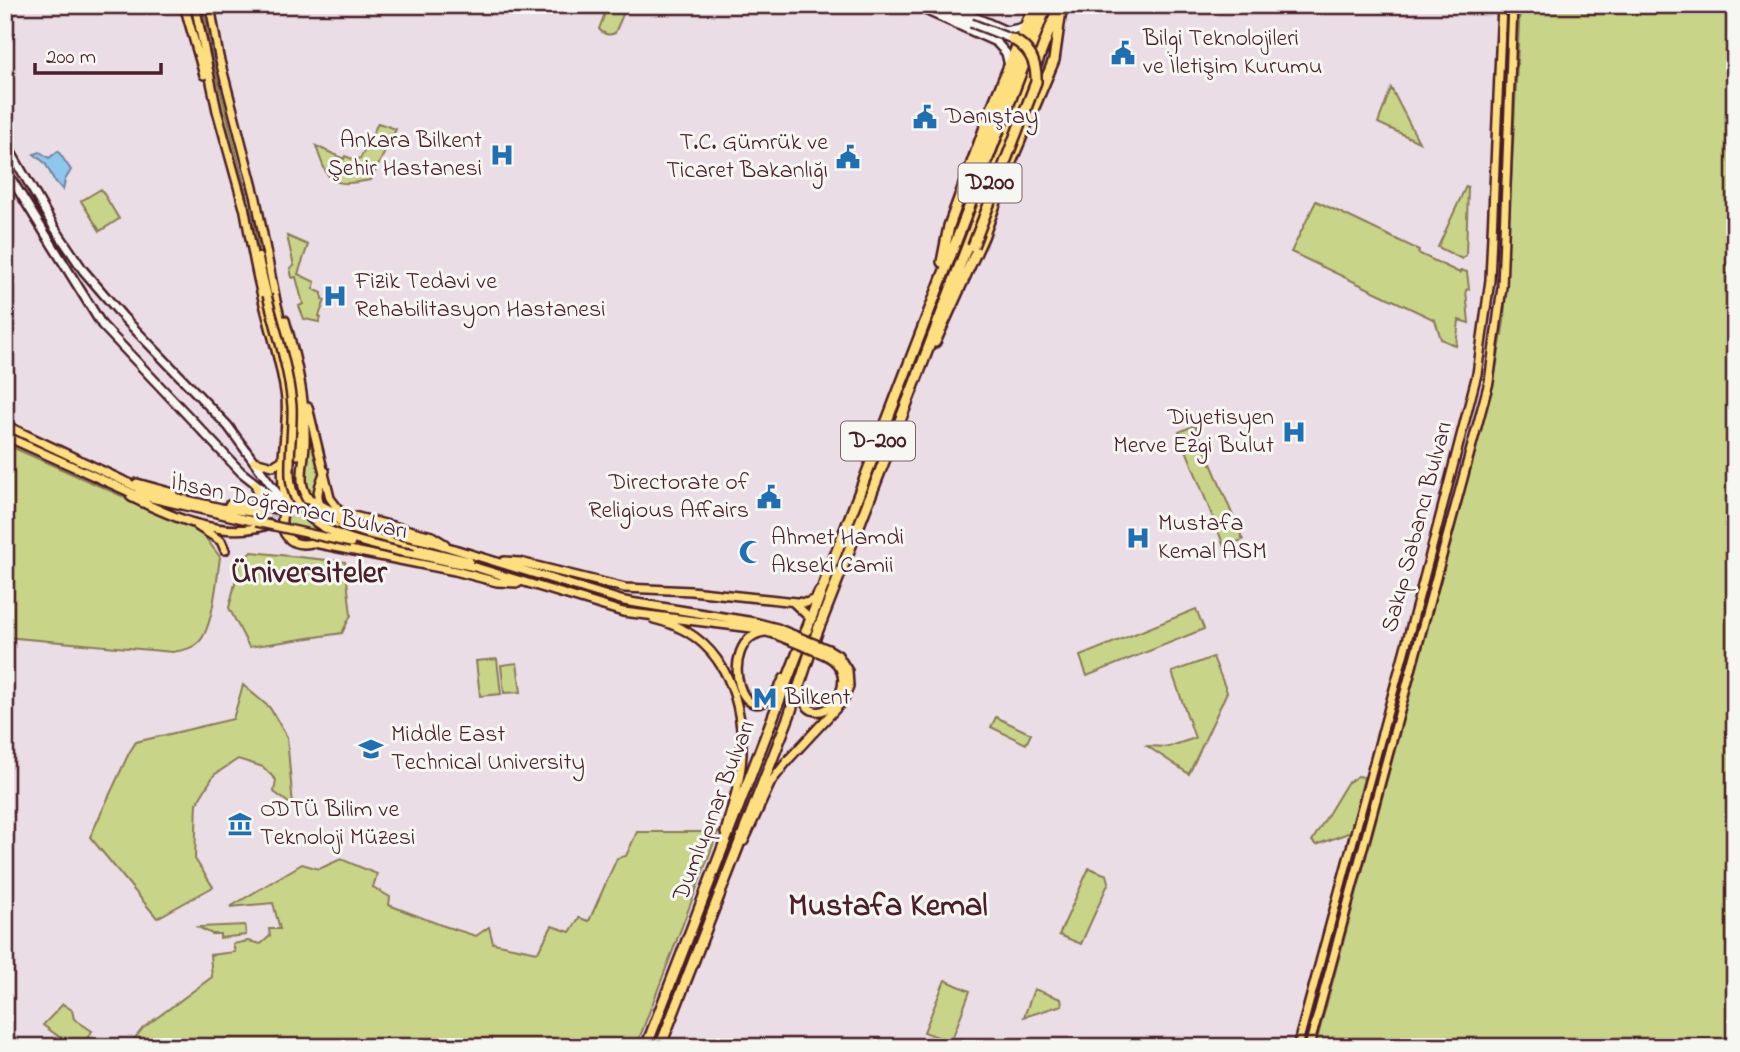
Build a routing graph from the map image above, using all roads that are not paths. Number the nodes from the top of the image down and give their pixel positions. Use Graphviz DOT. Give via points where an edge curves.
graph roads {
  1 [pos="184,5"];
  2 [pos="195,5"];
  3 [pos="210,5"];
  4 [pos="914,5"];
  5 [pos="932,5"];
  6 [pos="948,5"];
  7 [pos="1034,5"];
  8 [pos="1040,5"];
  9 [pos="1047,5"];
  10 [pos="1060,5"];
  11 [pos="1502,5"];
  12 [pos="1513,5"];
  13 [pos="1024,27"];
  14 [pos="1009,35"];
  15 [pos="996,42"];
  16 [pos="1009,66"];
  17 [pos="217,111"];
  18 [pos="5,142"];
  19 [pos="8,155"];
  20 [pos="5,169"];
  21 [pos="244,206"];
  22 [pos="958,236"];
  23 [pos="269,263"];
  24 [pos="959,288"];
  25 [pos="932,301"];
  26 [pos="923,362"];
  27 [pos="303,392"];
  28 [pos="5,425"];
  29 [pos="894,434"];
  30 [pos="5,436"];
  31 [pos="298,454"];
  32 [pos="284,459"];
  33 [pos="79,461"];
  34 [pos="254,461"];
  35 [pos="68,465"];
  36 [pos="325,471"];
  37 [pos="302,482"];
  38 [pos="255,484"];
  39 [pos="284,484"];
  40 [pos="310,500"];
  41 [pos="252,505"];
  42 [pos="321,507"];
  43 [pos="286,508"];
  44 [pos="258,513"];
  45 [pos="342,514"];
  46 [pos="188,520"];
  47 [pos="281,522"];
  48 [pos="338,526"];
  49 [pos="322,534"];
  50 [pos="313,542"];
  51 [pos="451,548"];
  52 [pos="225,550"];
  53 [pos="401,552"];
  54 [pos="496,561"];
  55 [pos="824,581"];
  56 [pos="527,583"];
  57 [pos="572,597"];
  58 [pos="793,603"];
  59 [pos="623,612"];
  60 [pos="810,618"];
  61 [pos="775,631"];
  62 [pos="826,652"];
  63 [pos="793,662"];
  64 [pos="799,680"];
  65 [pos="722,848"];
  66 [pos="730,866"];
  67 [pos="646,1047"];
  68 [pos="660,1047"];
  69 [pos="1297,1047"];
  70 [pos="1309,1047"];
  1 -- 17 [label="main road"];
  2 -- 17 [label="main road"];
  3 -- 23 [label="main road"];
  4 -- 15 [label="main road"];
  5 -- 14 [label="main road, bridge"];
  6 -- 14 [label="main road"];
  7 -- 13 [label="highway"];
  8 -- 22 [label="highway, Dumlupınar Bulvarı" via="958,220"];
  9 -- 22 [label="highway, Dumlupınar Bulvarı / D200"];
  10 -- 24 [label="highway, Dumlupınar Bulvarı" via="1054,60"];
  10 -- 26 [label="highway, Dumlupınar Bulvarı / D200"];
  11 -- 69 [label="main road, Sakıp Sabancı Bulvarı" via="1490,280 1477,374"];
  12 -- 70 [label="main road, Sakıp Sabancı Bulvarı" via="1502,287 1489,382"];
  13 -- 14 [label="main road"];
  13 -- 16 [label="highway"];
  14 -- 15 [label="main road"];
  14 -- 24 [label="highway, bridge" via="1032,57 1036,82"];
  15 -- 16 [label="main road" via="1006,53"];
  16 -- 25 [label="highway" via="948,226"];
  17 -- 21 [label="main road"];
  18 -- 19 [label="main road"];
  19 -- 34 [label="main road" via="83,270 228,426"];
  20 -- 38 [label="main road" via="102,325"];
  21 -- 32 [label="main road" via="284,389"];
  21 -- 53 [label="main road, bridge" via="290,392 290,477 296,498 307,515 327,530"];
  22 -- 25 [label="highway, Dumlupınar Bulvarı / D200"];
  23 -- 27 [label="main road"];
  23 -- 31 [label="main road" via="296,389"];
  24 -- 26 [label="highway, Dumlupınar Bulvarı"];
  25 -- 55 [label="highway, Dumlupınar Bulvarı / D-200"];
  26 -- 29 [label="highway, Dumlupınar Bulvarı / D200"];
  27 -- 36 [label="main road"];
  27 -- 37 [label="main road"];
  28 -- 33 [label="main road, İhsan Doğramacı Bulvarı"];
  29 -- 64 [label="highway, Dumlupınar Bulvarı / D-200"];
  30 -- 35 [label="main road, İhsan Doğramacı Bulvarı"];
  32 -- 34 [label="main road" via="273,466"];
  32 -- 39 [label="main road"];
  33 -- 41 [label="main road" via="143,485 231,505"];
  33 -- 44 [label="main road, İhsan Doğramacı Bulvarı" via="151,493"];
  34 -- 43 [label="main road"];
  35 -- 46 [label="main road"];
  35 -- 53 [label="main road, İhsan Doğramacı Bulvarı, bridge" via="149,498"];
  36 -- 42 [label="main road" via="318,497"];
  36 -- 45 [label="main road" via="330,498"];
  37 -- 39 [label="main road" via="293,488"];
  37 -- 40 [label="main road"];
  38 -- 41 [label="main road" via="259,496"];
  38 -- 43 [label="main road"];
  39 -- 43 [label="main road"];
  40 -- 42 [label="main road"];
  40 -- 43 [label="main road"];
  41 -- 43 [label="main road"];
  42 -- 45 [label="main road"];
  42 -- 49 [label="main road" via="326,518"];
  43 -- 47 [label="main road"];
  45 -- 48 [label="main road" via="333,520"];
  45 -- 51 [label="main road" via="432,536"];
  46 -- 47 [label="main road" via="240,531"];
  46 -- 52 [label="main road" via="221,541"];
  47 -- 50 [label="main road" via="291,541"];
  48 -- 49 [label="main road, İhsan Doğramacı Bulvarı"];
  48 -- 51 [label="main road, İhsan Doğramacı Bulvarı"];
  48 -- 57 [label="main road, İhsan Doğramacı Bulvarı" via="485,565"];
  49 -- 50 [label="main road"];
  50 -- 56 [label="main road" via="497,582"];
  51 -- 54 [label="main road, İhsan Doğramacı Bulvarı"];
  53 -- 56 [label="main road, İhsan Doğramacı Bulvarı, bridge"];
  54 -- 58 [label="main road" via="520,562 625,588"];
  54 -- 61 [label="main road, İhsan Doğramacı Bulvarı" via="624,601 754,622"];
  55 -- 58 [label="main road" via="815,599"];
  55 -- 60 [label="highway, Dumlupınar Bulvarı / D-200"];
  56 -- 57 [label="main road, İhsan Doğramacı Bulvarı"];
  57 -- 59 [label="main road, İhsan Doğramacı Bulvarı"];
  58 -- 60 [label="main road"];
  59 -- 61 [label="main road, İhsan Doğramacı Bulvarı"];
  59 -- 65 [label="main road" via="686,630 716,657 729,681 741,755"];
  60 -- 63 [label="highway, Dumlupınar Bulvarı / D-200"];
  61 -- 62 [label="main road, bridge"];
  61 -- 63 [label="main road" via="757,634 741,653 737,676 743,697 758,704 769,701"];
  62 -- 64 [label="main road" via="837,663 843,684 831,706 825,711 811,710 804,702"];
  62 -- 66 [label="main road" via="838,655 848,671 845,699 771,782"];
  63 -- 65 [label="highway, Dumlupınar Bulvarı / D-200"];
  64 -- 66 [label="highway, Dumlupınar Bulvarı / D-200"];
  65 -- 67 [label="highway, Dumlupınar Bulvarı / D-200"];
  66 -- 68 [label="highway, Dumlupınar Bulvarı / D-200"];
}
